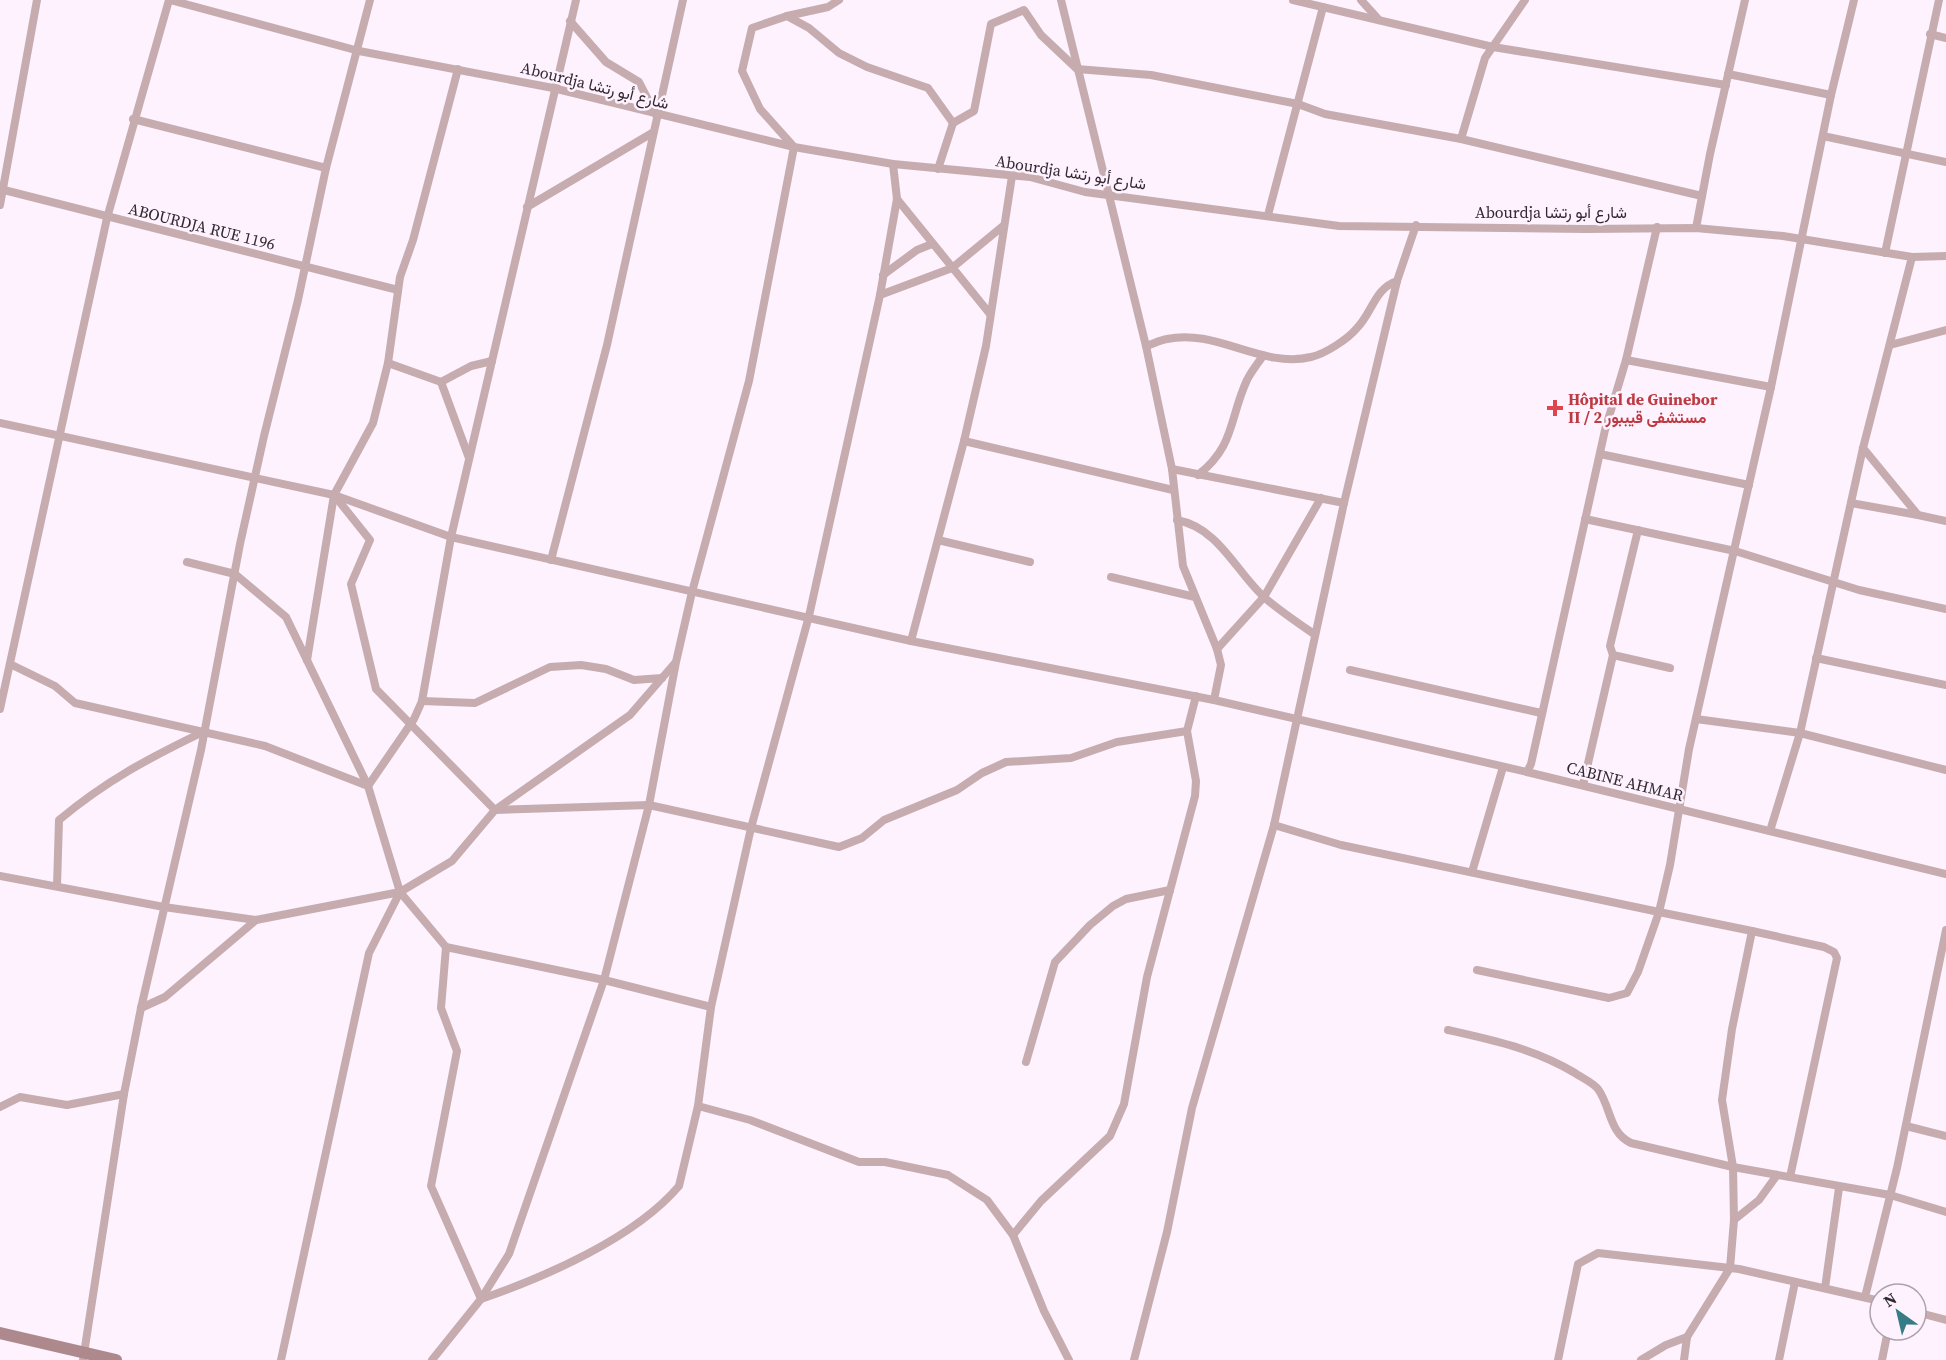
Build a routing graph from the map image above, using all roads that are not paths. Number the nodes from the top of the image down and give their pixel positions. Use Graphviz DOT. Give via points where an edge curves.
graph roads {
  1 [pos="37,0"];
  2 [pos="169,0"];
  3 [pos="370,0"];
  4 [pos="576,0"];
  5 [pos="683,0"];
  6 [pos="839,0"];
  7 [pos="1061,0"];
  8 [pos="1293,0"];
  9 [pos="1361,0"];
  10 [pos="1526,0"];
  11 [pos="1745,0"];
  12 [pos="1854,0"];
  13 [pos="1939,0"];
  14 [pos="1323,7"];
  15 [pos="787,16"];
  16 [pos="1379,20"];
  17 [pos="570,21"];
  18 [pos="1930,34"];
  19 [pos="1946,38"];
  20 [pos="1493,47"];
  21 [pos="359,51"];
  22 [pos="459,69"];
  23 [pos="1077,69"];
  24 [pos="1728,74"];
  25 [pos="1725,86"];
  26 [pos="553,88"];
  27 [pos="1831,95"];
  28 [pos="1298,104"];
  29 [pos="656,115"];
  30 [pos="133,119"];
  31 [pos="953,123"];
  32 [pos="652,133"];
  33 [pos="1823,136"];
  34 [pos="1461,139"];
  35 [pos="794,147"];
  36 [pos="1906,153"];
  37 [pos="1946,162"];
  38 [pos="893,165"];
  39 [pos="326,168"];
  40 [pos="938,169"];
  41 [pos="1012,176"];
  42 [pos="1,189"];
  43 [pos="1110,195"];
  44 [pos="1702,196"];
  45 [pos="897,199"];
  46 [pos="0,205"];
  47 [pos="527,207"];
  48 [pos="1268,215"];
  49 [pos="107,218"];
  50 [pos="1416,225"];
  51 [pos="1003,226"];
  52 [pos="1657,227"];
  53 [pos="1696,228"];
  54 [pos="1803,240"];
  55 [pos="932,244"];
  56 [pos="1885,253"];
  57 [pos="1946,256"];
  58 [pos="1912,257"];
  59 [pos="305,267"];
  60 [pos="952,268"];
  61 [pos="883,275"];
  62 [pos="1397,281"];
  63 [pos="398,290"];
  64 [pos="880,295"];
  65 [pos="990,314"];
  66 [pos="1946,330"];
  67 [pos="1890,345"];
  68 [pos="1146,346"];
  69 [pos="1263,356"];
  70 [pos="1626,360"];
  71 [pos="492,361"];
  72 [pos="388,363"];
  73 [pos="441,382"];
  74 [pos="1772,387"];
  75 [pos="0,423"];
  76 [pos="59,435"];
  77 [pos="964,441"];
  78 [pos="1863,448"];
  79 [pos="1600,454"];
  80 [pos="469,459"];
  81 [pos="1172,469"];
  82 [pos="1198,475"];
  83 [pos="255,478"];
  84 [pos="1749,485"];
  85 [pos="1173,490"];
  86 [pos="334,495"];
  87 [pos="1320,498"];
  88 [pos="1344,503"];
  89 [pos="1851,503"];
  90 [pos="1918,515"];
  91 [pos="1585,519"];
  92 [pos="1177,520"];
  93 [pos="1946,521"];
  94 [pos="1638,530"];
  95 [pos="451,537"];
  96 [pos="938,540"];
  97 [pos="1735,551"];
  98 [pos="551,560"];
  99 [pos="187,562"];
  100 [pos="1030,562"];
  101 [pos="235,574"];
  102 [pos="1111,578"];
  103 [pos="1832,582"];
  104 [pos="692,592"];
  105 [pos="1195,597"];
  106 [pos="1264,597"];
  107 [pos="1946,609"];
  108 [pos="809,616"];
  109 [pos="1314,634"];
  110 [pos="911,641"];
  111 [pos="1217,649"];
  112 [pos="1613,654"];
  113 [pos="1816,658"];
  114 [pos="307,660"];
  115 [pos="676,662"];
  116 [pos="10,664"];
  117 [pos="1670,668"];
  118 [pos="1350,670"];
  119 [pos="662,678"];
  120 [pos="1946,685"];
  121 [pos="1196,696"];
  122 [pos="1214,700"];
  123 [pos="422,701"];
  124 [pos="0,709"];
  125 [pos="1541,713"];
  126 [pos="1696,719"];
  127 [pos="1297,720"];
  128 [pos="410,724"];
  129 [pos="1187,730"];
  130 [pos="205,731"];
  131 [pos="1800,733"];
  132 [pos="1503,766"];
  133 [pos="1946,770"];
  134 [pos="1527,772"];
  135 [pos="368,786"];
  136 [pos="1583,786"];
  137 [pos="649,805"];
  138 [pos="495,810"];
  139 [pos="1679,811"];
  140 [pos="1274,825"];
  141 [pos="751,828"];
  142 [pos="1770,831"];
  143 [pos="1472,872"];
  144 [pos="1946,874"];
  145 [pos="0,876"];
  146 [pos="57,886"];
  147 [pos="1170,890"];
  148 [pos="400,892"];
  149 [pos="164,907"];
  150 [pos="1659,912"];
  151 [pos="256,920"];
  152 [pos="1946,930"];
  153 [pos="1752,931"];
  154 [pos="446,947"];
  155 [pos="1477,970"];
  156 [pos="604,980"];
  157 [pos="711,1007"];
  158 [pos="141,1008"];
  159 [pos="1448,1030"];
  160 [pos="1026,1062"];
  161 [pos="124,1094"];
  162 [pos="698,1106"];
  163 [pos="0,1107"];
  164 [pos="1906,1126"];
  165 [pos="1946,1136"];
  166 [pos="1733,1167"];
  167 [pos="1777,1175"];
  168 [pos="1790,1177"];
  169 [pos="1839,1188"];
  170 [pos="1890,1195"];
  171 [pos="1946,1212"];
  172 [pos="1734,1220"];
  173 [pos="1013,1235"];
  174 [pos="1730,1268"];
  175 [pos="1795,1282"];
  176 [pos="1825,1288"];
  177 [pos="1865,1297"];
  178 [pos="1868,1298"];
  179 [pos="481,1299"];
  180 [pos="1928,1315"];
  181 [pos="1946,1320"];
  182 [pos="0,1333"];
  183 [pos="1687,1337"];
  184 [pos="1886,1342"];
  185 [pos="83,1356"];
  186 [pos="116,1360"];
  187 [pos="281,1360"];
  188 [pos="432,1360"];
  189 [pos="1069,1360"];
  190 [pos="1134,1360"];
  191 [pos="1558,1360"];
  192 [pos="1641,1360"];
  193 [pos="1684,1360"];
  194 [pos="1779,1360"];
  195 [pos="1882,1360"];
  1 -- 42 [label="street"];
  2 -- 21 [label="street, Abourdja شارع أبو رتشا"];
  2 -- 30 [label="street"];
  3 -- 21 [label="street"];
  4 -- 17 [label="street"];
  5 -- 29 [label="street"];
  6 -- 15 [label="street" via="828,8"];
  7 -- 23 [label="street"];
  8 -- 14 [label="street"];
  9 -- 16 [label="street"];
  10 -- 20 [label="street"];
  11 -- 24 [label="street"];
  12 -- 27 [label="street"];
  13 -- 18 [label="street"];
  14 -- 16 [label="street"];
  14 -- 28 [label="street"];
  15 -- 31 [label="street" via="839,53 928,88"];
  15 -- 35 [label="street" via="752,28 742,71 759,109"];
  16 -- 20 [label="street"];
  17 -- 26 [label="street"];
  17 -- 29 [label="street" via="606,62 639,82"];
  18 -- 19 [label="street"];
  18 -- 36 [label="street"];
  20 -- 25 [label="street"];
  20 -- 34 [label="street" via="1480,69"];
  21 -- 22 [label="street, Abourdja شارع أبو رتشا"];
  21 -- 39 [label="street"];
  22 -- 26 [label="street, Abourdja شارع أبو رتشا"];
  22 -- 63 [label="street"];
  23 -- 28 [label="street" via="1151,75"];
  23 -- 31 [label="street" via="1041,35 1024,10 991,24 974,111"];
  23 -- 43 [label="street"];
  24 -- 25 [label="street"];
  24 -- 27 [label="street"];
  25 -- 44 [label="street"];
  26 -- 29 [label="street, Abourdja شارع أبو رتشا"];
  26 -- 47 [label="street"];
  27 -- 33 [label="street"];
  28 -- 34 [label="street" via="1325,114"];
  28 -- 48 [label="street"];
  29 -- 32 [label="street"];
  29 -- 35 [label="street, Abourdja شارع أبو رتشا"];
  30 -- 39 [label="street"];
  30 -- 49 [label="street"];
  31 -- 40 [label="street"];
  32 -- 47 [label="street"];
  32 -- 98 [label="street" via="607,345"];
  33 -- 36 [label="street"];
  33 -- 54 [label="street"];
  34 -- 44 [label="street"];
  35 -- 38 [label="street, Abourdja شارع أبو رتشا"];
  35 -- 104 [label="street" via="749,381"];
  36 -- 37 [label="street"];
  36 -- 56 [label="street"];
  38 -- 40 [label="street, Abourdja شارع أبو رتشا"];
  38 -- 45 [label="street"];
  39 -- 59 [label="street"];
  40 -- 41 [label="street, Abourdja شارع أبو رتشا"];
  41 -- 43 [label="street, Abourdja شارع أبو رتشا"];
  41 -- 51 [label="street"];
  42 -- 46 [label="street"];
  42 -- 49 [label="street, ABOURDJA RUE 1196"];
  43 -- 48 [label="street, Abourdja شارع أبو رتشا"];
  43 -- 68 [label="street"];
  44 -- 53 [label="street"];
  45 -- 55 [label="street"];
  45 -- 61 [label="street"];
  47 -- 71 [label="street"];
  48 -- 50 [label="street, Abourdja شارع أبو رتشا" via="1339,226"];
  49 -- 59 [label="street, ABOURDJA RUE 1196"];
  49 -- 76 [label="street"];
  50 -- 52 [label="street, Abourdja شارع أبو رتشا"];
  50 -- 62 [label="street"];
  51 -- 60 [label="street"];
  51 -- 65 [label="street"];
  52 -- 53 [label="street, Abourdja شارع أبو رتشا"];
  52 -- 70 [label="street"];
  53 -- 54 [label="street, Abourdja شارع أبو رتشا"];
  54 -- 56 [label="street, Abourdja شارع أبو رتشا"];
  54 -- 74 [label="street"];
  55 -- 60 [label="street"];
  55 -- 61 [label="street"];
  56 -- 58 [label="street, Abourdja شارع أبو رتشا"];
  57 -- 58 [label="street, Abourdja شارع أبو رتشا"];
  58 -- 67 [label="street"];
  59 -- 63 [label="street, ABOURDJA RUE 1196"];
  59 -- 83 [label="street"];
  60 -- 64 [label="street"];
  60 -- 65 [label="street"];
  61 -- 64 [label="street"];
  62 -- 69 [label="street" via="1382,289 1357,329 1313,357 1293,360"];
  62 -- 88 [label="street"];
  63 -- 72 [label="street"];
  64 -- 108 [label="street"];
  65 -- 77 [label="street"];
  66 -- 67 [label="street"];
  67 -- 78 [label="street"];
  68 -- 69 [label="street" via="1169,338 1192,338"];
  68 -- 81 [label="street"];
  69 -- 82 [label="street" via="1248,379 1222,451"];
  70 -- 74 [label="street"];
  70 -- 79 [label="street"];
  71 -- 73 [label="street" via="471,366"];
  71 -- 80 [label="street"];
  72 -- 73 [label="street"];
  72 -- 86 [label="street" via="373,423"];
  73 -- 80 [label="street"];
  74 -- 84 [label="street"];
  75 -- 76 [label="street, CABINE AHMAR"];
  76 -- 83 [label="street, CABINE AHMAR"];
  76 -- 116 [label="street"];
  77 -- 85 [label="street"];
  77 -- 96 [label="street"];
  78 -- 89 [label="street"];
  78 -- 90 [label="street"];
  79 -- 84 [label="street"];
  79 -- 91 [label="street"];
  80 -- 95 [label="street"];
  81 -- 82 [label="street"];
  81 -- 85 [label="street"];
  82 -- 87 [label="street"];
  83 -- 86 [label="street, CABINE AHMAR"];
  83 -- 101 [label="street"];
  84 -- 97 [label="street"];
  85 -- 92 [label="street"];
  86 -- 95 [label="street, CABINE AHMAR"];
  86 -- 114 [label="street"];
  86 -- 128 [label="street" via="370,540 351,584 376,689"];
  87 -- 88 [label="street"];
  87 -- 106 [label="street"];
  88 -- 109 [label="street"];
  89 -- 90 [label="street"];
  89 -- 103 [label="street"];
  90 -- 93 [label="street"];
  91 -- 94 [label="street"];
  91 -- 125 [label="street"];
  92 -- 105 [label="street" via="1183,566"];
  92 -- 106 [label="street" via="1196,525 1216,541"];
  94 -- 97 [label="street"];
  94 -- 112 [label="street" via="1610,646"];
  95 -- 98 [label="street, CABINE AHMAR"];
  95 -- 123 [label="street"];
  96 -- 100 [label="street"];
  96 -- 110 [label="street"];
  97 -- 103 [label="street"];
  97 -- 126 [label="street"];
  98 -- 104 [label="street, CABINE AHMAR"];
  99 -- 101 [label="street"];
  101 -- 114 [label="street" via="286,617"];
  101 -- 130 [label="street"];
  102 -- 105 [label="street"];
  103 -- 107 [label="street"];
  103 -- 113 [label="street"];
  104 -- 108 [label="street, CABINE AHMAR"];
  104 -- 115 [label="street"];
  105 -- 111 [label="street"];
  106 -- 109 [label="street"];
  106 -- 111 [label="street"];
  108 -- 110 [label="street, CABINE AHMAR"];
  108 -- 141 [label="street"];
  109 -- 127 [label="street"];
  110 -- 121 [label="street, CABINE AHMAR"];
  111 -- 122 [label="street" via="1221,674"];
  112 -- 117 [label="street"];
  112 -- 136 [label="street"];
  113 -- 120 [label="street"];
  113 -- 131 [label="street"];
  114 -- 135 [label="street"];
  115 -- 119 [label="street"];
  115 -- 137 [label="street"];
  116 -- 124 [label="street"];
  116 -- 130 [label="street" via="54,686 75,703"];
  118 -- 125 [label="street"];
  119 -- 123 [label="street" via="634,680 581,665 550,667 475,703"];
  119 -- 138 [label="street" via="630,715"];
  121 -- 122 [label="street, CABINE AHMAR"];
  121 -- 129 [label="street"];
  122 -- 127 [label="street, CABINE AHMAR"];
  123 -- 128 [label="street"];
  125 -- 134 [label="street"];
  126 -- 131 [label="street"];
  126 -- 139 [label="street"];
  127 -- 132 [label="street, CABINE AHMAR"];
  127 -- 140 [label="street"];
  128 -- 135 [label="street"];
  128 -- 138 [label="street"];
  129 -- 141 [label="street" via="1118,742 1071,758 1006,762 957,790 884,819 862,838 839,847"];
  129 -- 147 [label="street" via="1195,796"];
  130 -- 135 [label="street" via="265,746"];
  130 -- 146 [label="street" via="136,764 94,790 59,820"];
  130 -- 149 [label="street"];
  131 -- 133 [label="street"];
  131 -- 142 [label="street"];
  132 -- 134 [label="street, CABINE AHMAR"];
  132 -- 143 [label="street"];
  134 -- 136 [label="street, CABINE AHMAR"];
  135 -- 148 [label="street"];
  136 -- 139 [label="street, CABINE AHMAR"];
  137 -- 138 [label="street"];
  137 -- 141 [label="street"];
  137 -- 156 [label="street"];
  138 -- 148 [label="street" via="452,861"];
  139 -- 142 [label="street, CABINE AHMAR"];
  139 -- 150 [label="street"];
  140 -- 143 [label="street" via="1341,845"];
  140 -- 190 [label="street" via="1192,1108 1167,1232"];
  141 -- 157 [label="street"];
  142 -- 144 [label="street, CABINE AHMAR"];
  143 -- 150 [label="street"];
  145 -- 146 [label="street"];
  146 -- 149 [label="street"];
  147 -- 160 [label="street" via="1126,899 1113,906 1054,962"];
  147 -- 173 [label="street" via="1147,977 1124,1104 1110,1136 1041,1201"];
  148 -- 151 [label="street"];
  148 -- 154 [label="street"];
  148 -- 187 [label="street" via="369,953"];
  149 -- 151 [label="street"];
  149 -- 158 [label="street"];
  150 -- 153 [label="street"];
  150 -- 155 [label="street" via="1627,993 1609,998"];
  151 -- 158 [label="street" via="165,997"];
  152 -- 164 [label="street"];
  153 -- 166 [label="street" via="1722,1100"];
  153 -- 168 [label="street" via="1824,947 1837,958"];
  154 -- 156 [label="street"];
  154 -- 179 [label="street" via="441,1008 457,1051 431,1186"];
  156 -- 157 [label="street"];
  156 -- 179 [label="street" via="517,1234"];
  157 -- 162 [label="street"];
  158 -- 161 [label="street"];
  159 -- 166 [label="street" via="1511,1044 1556,1062 1588,1082 1598,1089 1625,1141"];
  161 -- 163 [label="street" via="67,1105 20,1097"];
  161 -- 185 [label="street"];
  162 -- 173 [label="street" via="750,1120 858,1162 885,1162 948,1175 987,1200"];
  162 -- 179 [label="street" via="680,1186 671,1196 615,1239 517,1287"];
  164 -- 165 [label="street"];
  164 -- 170 [label="street"];
  166 -- 167 [label="street"];
  166 -- 172 [label="street"];
  167 -- 168 [label="street"];
  167 -- 172 [label="street" via="1759,1200"];
  168 -- 170 [label="street"];
  169 -- 176 [label="street"];
  170 -- 171 [label="street"];
  170 -- 177 [label="street"];
  172 -- 174 [label="street"];
  173 -- 189 [label="street"];
  174 -- 175 [label="street"];
  174 -- 183 [label="street"];
  174 -- 191 [label="street" via="1598,1253 1589,1256 1578,1264"];
  175 -- 176 [label="street"];
  175 -- 194 [label="street"];
  176 -- 177 [label="street"];
  177 -- 178 [label="street"];
  179 -- 188 [label="street"];
  180 -- 181 [label="street"];
  182 -- 185 [label="street"];
  183 -- 192 [label="street"];
  183 -- 193 [label="street"];
  184 -- 195 [label="street"];
  185 -- 186 [label="street"];
}
